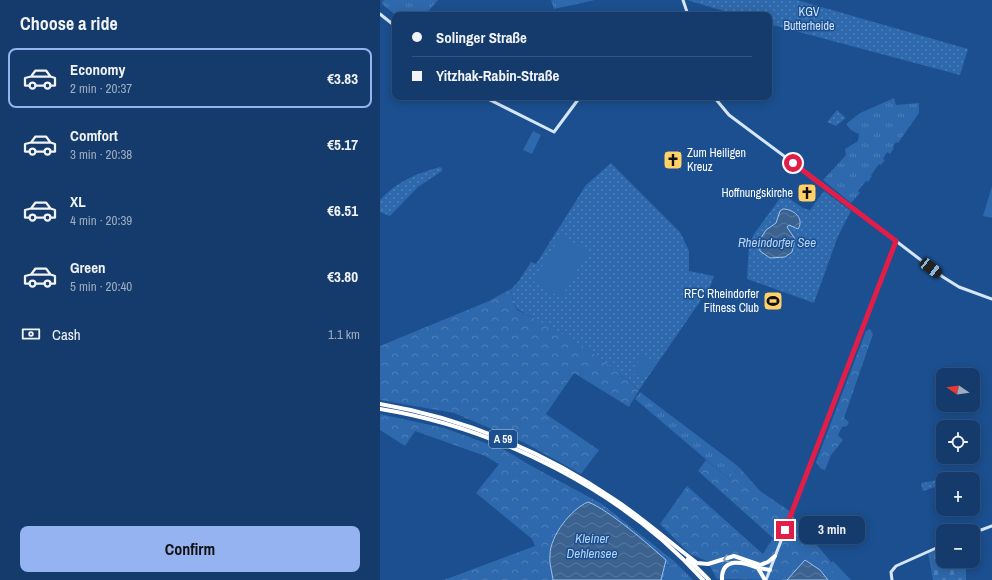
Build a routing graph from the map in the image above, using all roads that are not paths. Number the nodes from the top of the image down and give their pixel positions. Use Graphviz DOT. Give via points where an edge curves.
graph roads {
  1 [pos="683,0"];
  2 [pos="687,12"];
  3 [pos="380,14"];
  4 [pos="392,24"];
  5 [pos="490,100"];
  6 [pos="578,100"];
  7 [pos="716,100"];
  8 [pos="896,241"];
  9 [pos="992,299"];
  10 [pos="380,404"];
  11 [pos="380,409"];
  12 [pos="992,526"];
  13 [pos="980,530"];
  14 [pos="670,542"];
  15 [pos="936,548"];
  16 [pos="775,556"];
  17 [pos="759,566"];
  18 [pos="770,570"];
  19 [pos="703,580"];
  20 [pos="709,580"];
  21 [pos="722,580"];
  22 [pos="766,580"];
  23 [pos="892,580"];
  1 -- 2 [label="main road"];
  3 -- 4 [label="main road"];
  5 -- 6 [label="main road" via="554,132"];
  7 -- 8 [label="main road" via="729,115"];
  8 -- 9 [label="main road" via="959,287"];
  8 -- 16 [label="main road"];
  10 -- 14 [label="highway, A 59" via="448,420 490,434 531,452 610,496"];
  11 -- 19 [label="highway, A 59" via="416,416 477,434 557,469 626,513 660,539"];
  12 -- 13 [label="main road"];
  17 -- 14 [label="highway, one-way" via="734,556 714,563 697,563"];
  14 -- 20 [label="highway, A 59"];
  15 -- 23 [label="main road" via="893,568"];
  16 -- 17 [label="highway"];
  16 -- 18 [label="main road"];
  17 -- 18 [label="highway"];
  17 -- 21 [label="highway" via="740,561 732,563 724,570"];
  17 -- 22 [label="highway"];
  18 -- 22 [label="main road"];
}
